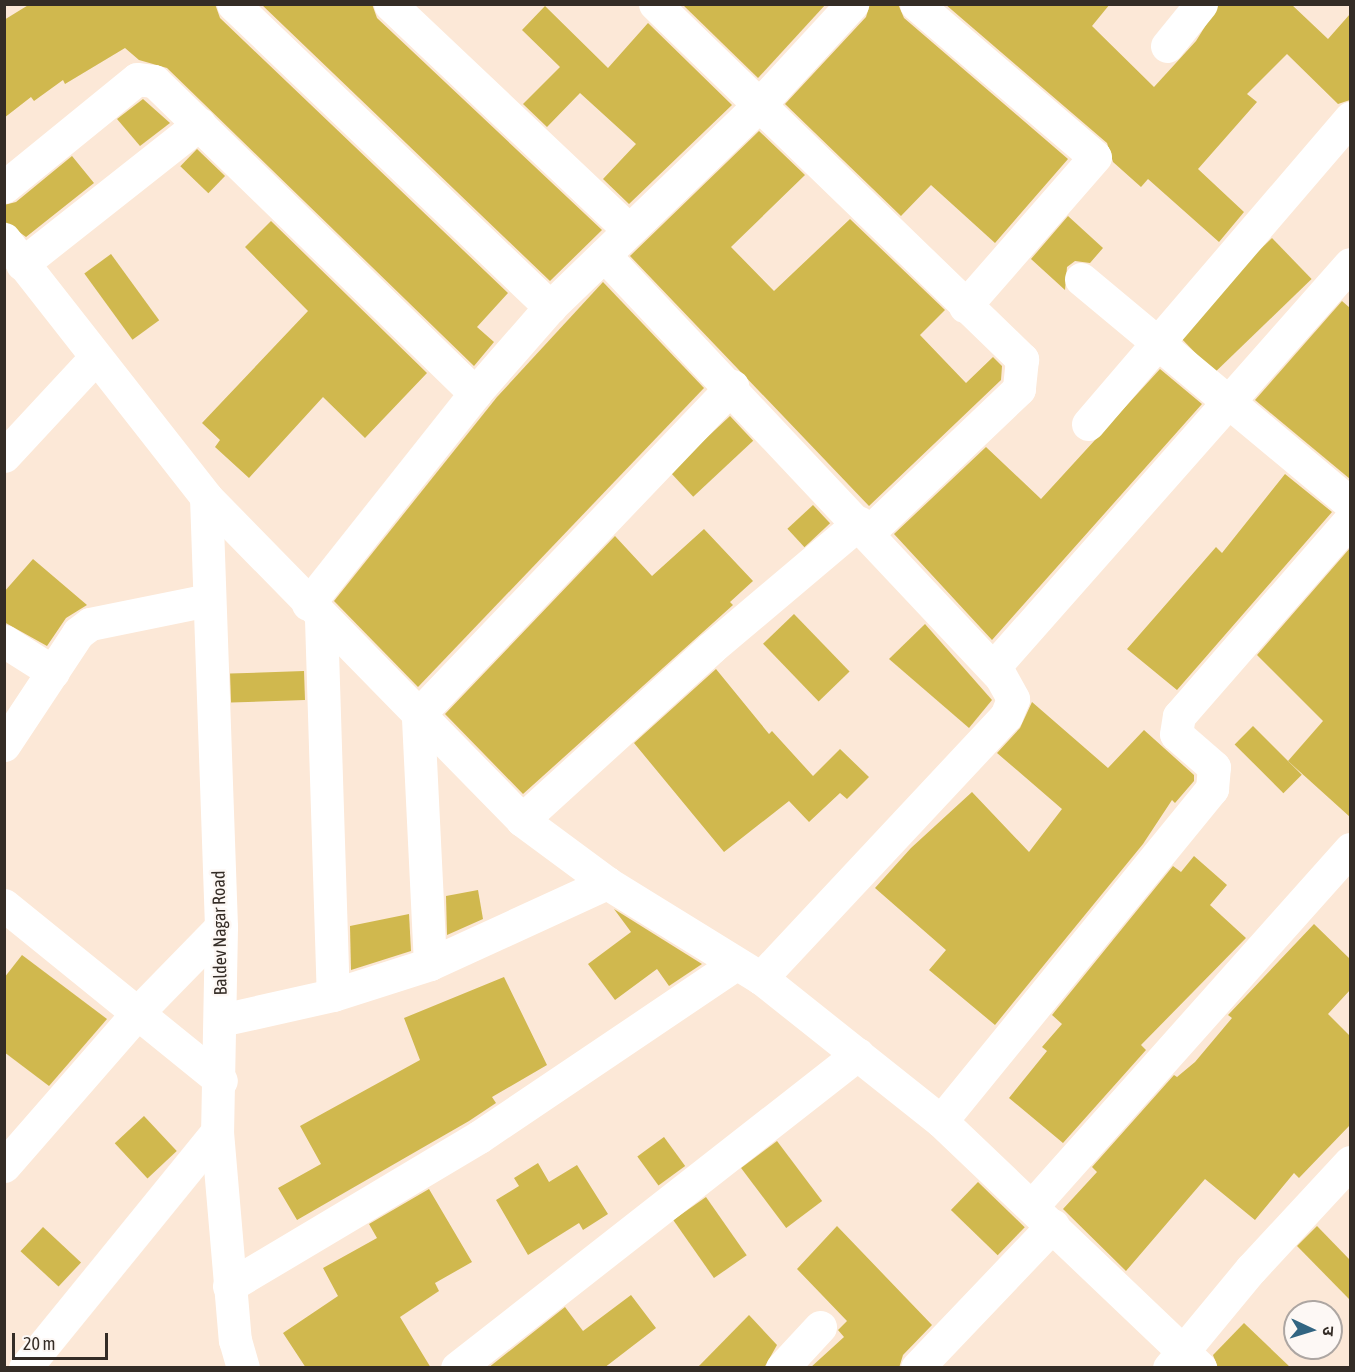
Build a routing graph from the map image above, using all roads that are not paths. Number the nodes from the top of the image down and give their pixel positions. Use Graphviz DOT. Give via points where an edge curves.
graph roads {
  1 [pos="233,4"];
  2 [pos="390,4"];
  3 [pos="655,4"];
  4 [pos="852,4"];
  5 [pos="916,4"];
  6 [pos="1201,4"];
  7 [pos="1167,46"];
  8 [pos="758,106"];
  9 [pos="1350,118"];
  10 [pos="199,124"];
  11 [pos="4,187"];
  12 [pos="628,229"];
  13 [pos="13,251"];
  14 [pos="604,255"];
  15 [pos="1350,264"];
  16 [pos="1081,279"];
  17 [pos="964,306"];
  18 [pos="550,307"];
  19 [pos="1159,341"];
  20 [pos="96,357"];
  21 [pos="732,386"];
  22 [pos="475,393"];
  23 [pos="1230,402"];
  24 [pos="1089,424"];
  25 [pos="4,456"];
  26 [pos="206,497"];
  27 [pos="1350,503"];
  28 [pos="1350,520"];
  29 [pos="863,528"];
  30 [pos="208,600"];
  31 [pos="315,612"];
  32 [pos="4,641"];
  33 [pos="993,668"];
  34 [pos="53,672"];
  35 [pos="418,715"];
  36 [pos="4,745"];
  37 [pos="522,820"];
  38 [pos="1350,849"];
  39 [pos="607,883"];
  40 [pos="10,922"];
  41 [pos="221,927"];
  42 [pos="430,964"];
  43 [pos="747,972"];
  44 [pos="333,995"];
  45 [pos="139,1011"];
  46 [pos="221,1020"];
  47 [pos="858,1054"];
  48 [pos="221,1082"];
  49 [pos="941,1121"];
  50 [pos="217,1132"];
  51 [pos="1350,1162"];
  52 [pos="4,1166"];
  53 [pos="1043,1215"];
  54 [pos="229,1286"];
  55 [pos="820,1327"];
  56 [pos="232,1358"];
  57 [pos="4,1359"];
  58 [pos="1185,1362"];
  59 [pos="14,1368"];
  60 [pos="25,1368"];
  61 [pos="457,1368"];
  62 [pos="782,1368"];
  63 [pos="917,1368"];
  1 -- 18 [label="street"];
  2 -- 12 [label="street"];
  3 -- 8 [label="street"];
  4 -- 8 [label="street"];
  5 -- 17 [label="street" via="1095,157"];
  6 -- 7 [label="street"];
  8 -- 12 [label="street"];
  8 -- 17 [label="street"];
  9 -- 19 [label="street"];
  10 -- 11 [label="street" via="154,81 137,79"];
  10 -- 13 [label="street"];
  10 -- 22 [label="street"];
  12 -- 14 [label="street"];
  13 -- 20 [label="street"];
  14 -- 18 [label="street"];
  14 -- 21 [label="street"];
  15 -- 23 [label="street"];
  16 -- 19 [label="street"];
  17 -- 29 [label="street" via="1022,359 1019,389"];
  18 -- 22 [label="street"];
  19 -- 23 [label="street"];
  19 -- 24 [label="street"];
  20 -- 25 [label="street"];
  20 -- 26 [label="street"];
  21 -- 29 [label="street"];
  21 -- 35 [label="street"];
  22 -- 31 [label="street"];
  23 -- 27 [label="street"];
  23 -- 33 [label="street"];
  26 -- 30 [label="street, Baldev Nagar Road"];
  26 -- 31 [label="street"];
  28 -- 49 [label="street" via="1179,716 1176,734 1214,767 1212,789"];
  29 -- 33 [label="street"];
  29 -- 37 [label="street" via="711,648"];
  30 -- 34 [label="street" via="90,624 78,633"];
  30 -- 41 [label="street, Baldev Nagar Road"];
  31 -- 35 [label="street"];
  31 -- 44 [label="street"];
  32 -- 34 [label="street"];
  33 -- 43 [label="street" via="1013,699 1006,716"];
  34 -- 36 [label="street"];
  35 -- 37 [label="street"];
  35 -- 42 [label="street"];
  37 -- 39 [label="street"];
  38 -- 53 [label="street"];
  39 -- 42 [label="street"];
  39 -- 43 [label="street"];
  40 -- 45 [label="street"];
  41 -- 45 [label="street"];
  41 -- 46 [label="street, Baldev Nagar Road"];
  42 -- 44 [label="street"];
  43 -- 47 [label="street"];
  43 -- 54 [label="street"];
  44 -- 46 [label="street"];
  45 -- 48 [label="street"];
  45 -- 52 [label="street"];
  46 -- 48 [label="street, Baldev Nagar Road"];
  47 -- 49 [label="street"];
  47 -- 61 [label="street"];
  48 -- 50 [label="street, Baldev Nagar Road"];
  49 -- 53 [label="street"];
  50 -- 54 [label="street, Baldev Nagar Road"];
  50 -- 60 [label="street"];
  51 -- 58 [label="street" via="1251,1269"];
  53 -- 58 [label="street"];
  53 -- 63 [label="street"];
  54 -- 56 [label="street, Baldev Nagar Road"];
  55 -- 62 [label="street"];
  57 -- 59 [label="street"];
}
